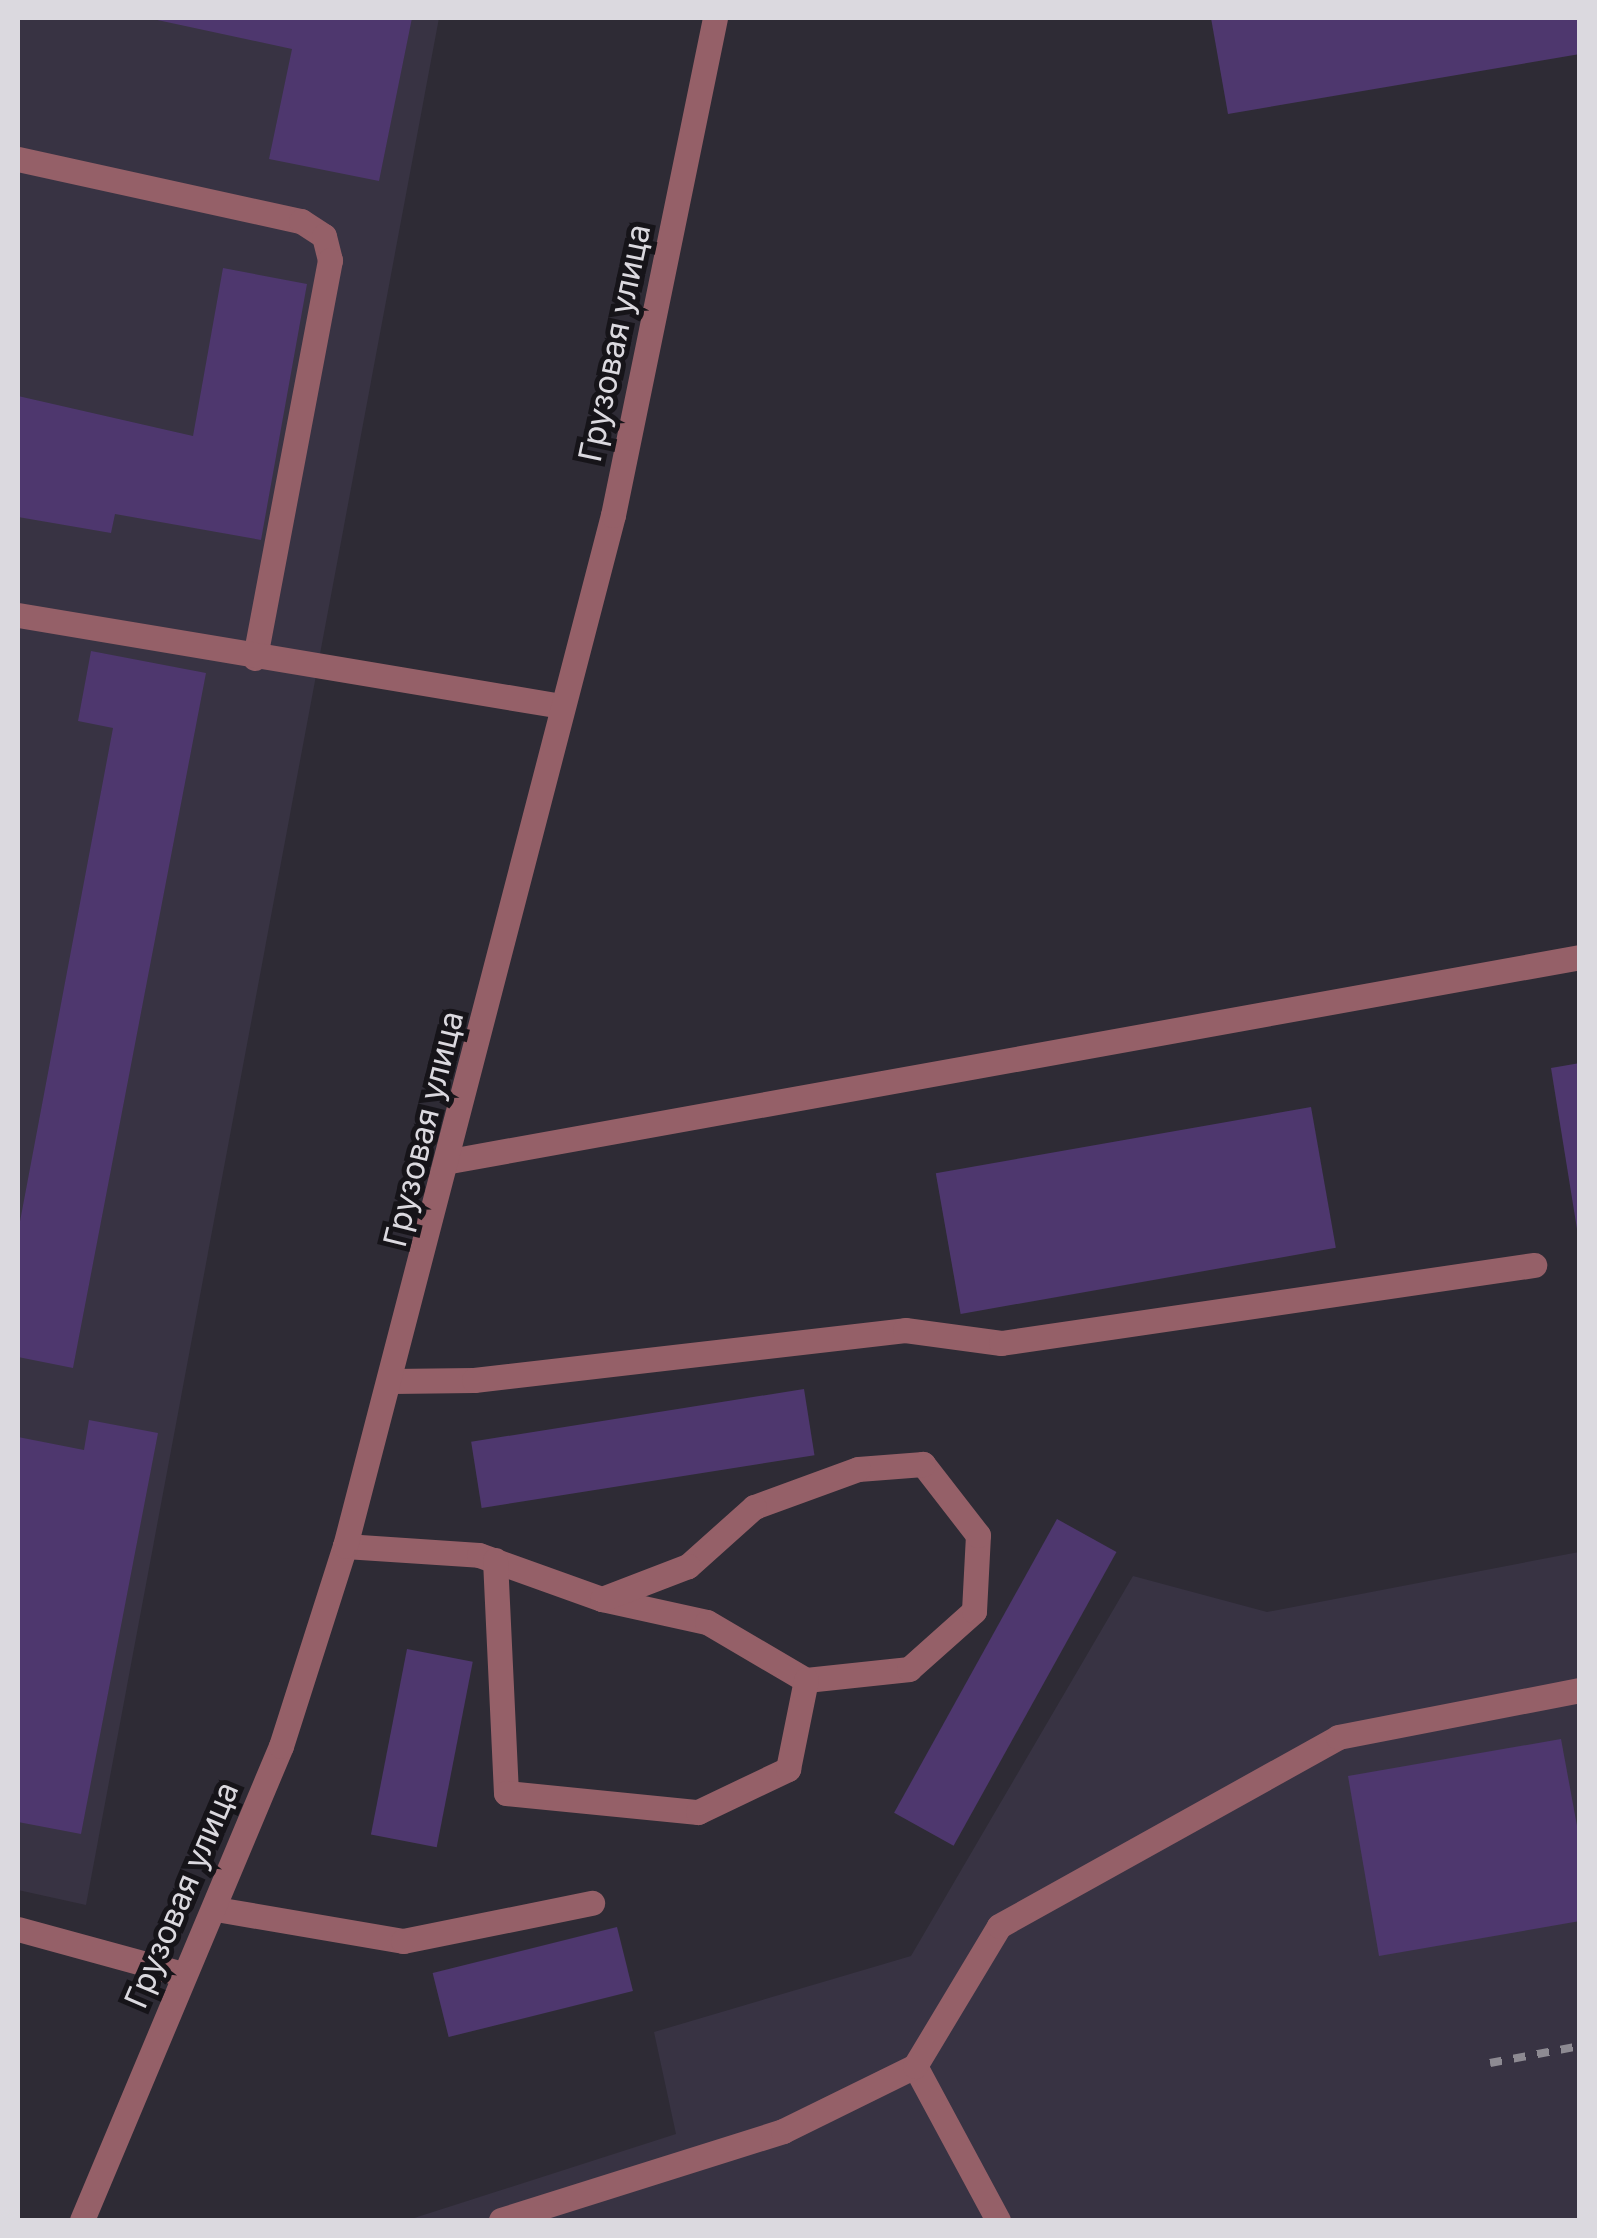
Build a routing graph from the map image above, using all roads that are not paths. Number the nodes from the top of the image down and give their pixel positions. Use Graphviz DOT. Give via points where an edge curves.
graph roads {
  1 [pos="715,18"];
  2 [pos="18,158"];
  3 [pos="18,616"];
  4 [pos="255,658"];
  5 [pos="561,706"];
  6 [pos="1580,956"];
  7 [pos="450,1162"];
  8 [pos="1534,1266"];
  9 [pos="392,1381"];
  10 [pos="345,1546"];
  11 [pos="495,1560"];
  12 [pos="602,1599"];
  13 [pos="806,1680"];
  14 [pos="1580,1690"];
  15 [pos="592,1903"];
  16 [pos="216,1909"];
  17 [pos="18,1929"];
  18 [pos="182,1974"];
  19 [pos="915,2066"];
  20 [pos="82,2220"];
  21 [pos="501,2220"];
  22 [pos="998,2220"];
  1 -- 5 [label="street, Грузовая улица" via="613,515"];
  2 -- 4 [label="street" via="301,221 324,236 330,260"];
  3 -- 4 [label="street"];
  4 -- 5 [label="street"];
  5 -- 7 [label="street, Грузовая улица"];
  6 -- 7 [label="street"];
  7 -- 9 [label="street, Грузовая улица"];
  8 -- 9 [label="street" via="1001,1343 905,1330 474,1380"];
  9 -- 10 [label="street, Грузовая улица"];
  10 -- 11 [label="street"];
  10 -- 16 [label="street, Грузовая улица"];
  11 -- 12 [label="street"];
  11 -- 13 [label="street" via="506,1793 698,1812 788,1770"];
  12 -- 13 [label="street" via="707,1622"];
  12 -- 13 [label="street" via="688,1566 754,1507 858,1470 923,1464 978,1534 974,1611 908,1670"];
  14 -- 19 [label="street" via="1338,1738 999,1926"];
  15 -- 16 [label="street" via="402,1941"];
  16 -- 18 [label="street, Грузовая улица"];
  17 -- 18 [label="street"];
  18 -- 20 [label="street, Грузовая улица"];
  19 -- 21 [label="street" via="783,2132"];
  19 -- 22 [label="street"];
}
